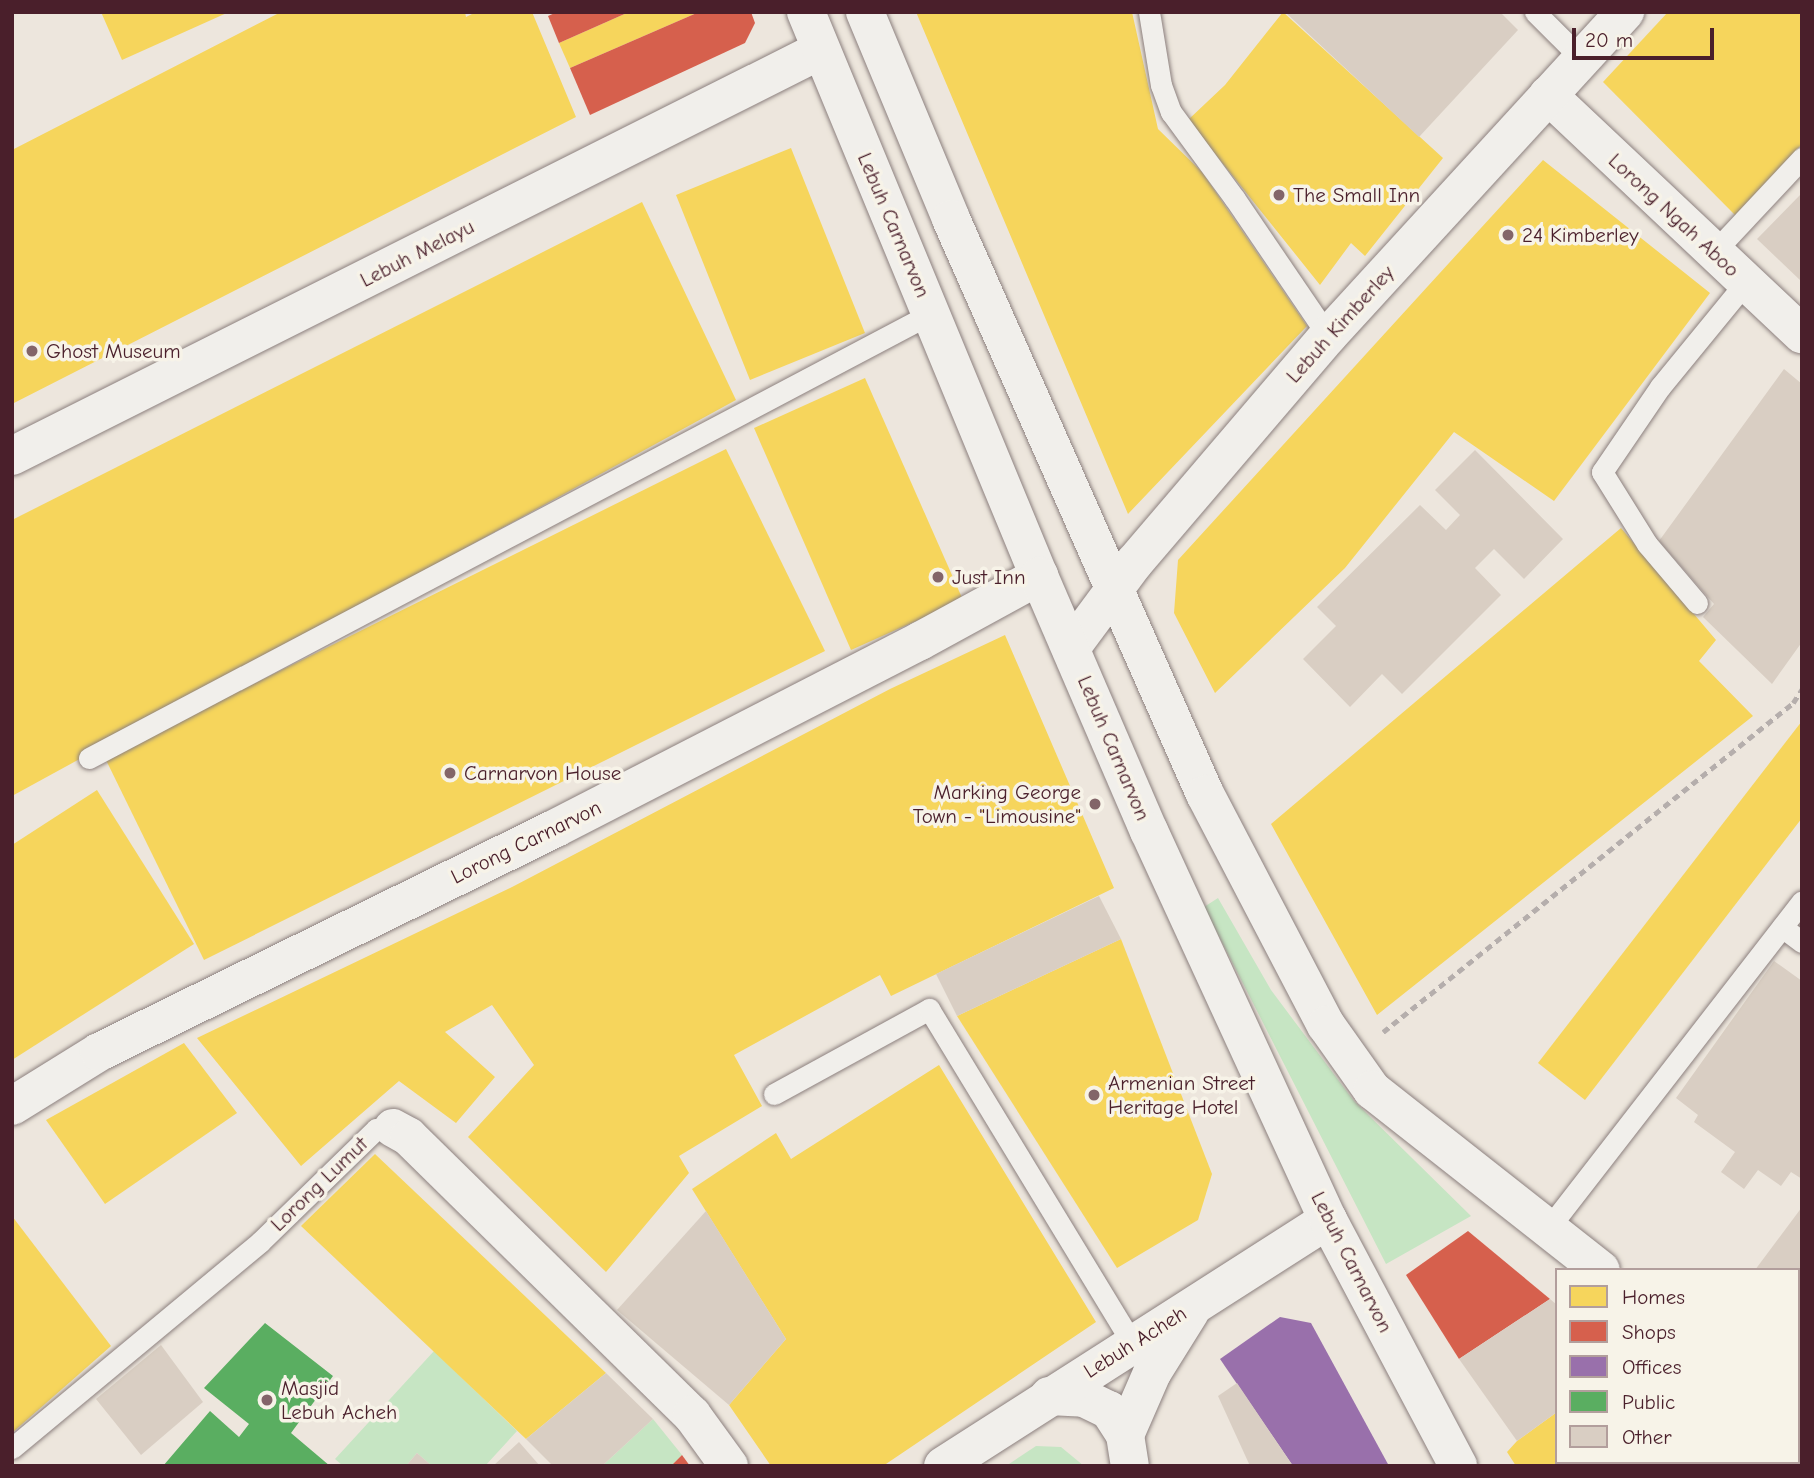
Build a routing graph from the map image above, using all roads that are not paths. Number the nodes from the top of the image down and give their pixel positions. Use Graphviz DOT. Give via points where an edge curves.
graph roads {
  1 [pos="806,12"];
  2 [pos="865,12"];
  3 [pos="1149,12"];
  4 [pos="1535,12"];
  5 [pos="1625,12"];
  6 [pos="821,50"];
  7 [pos="1582,59"];
  8 [pos="1548,95"];
  9 [pos="1802,158"];
  10 [pos="1714,252"];
  11 [pos="1746,282"];
  12 [pos="930,314"];
  13 [pos="1802,334"];
  14 [pos="1328,337"];
  15 [pos="12,456"];
  16 [pos="1039,576"];
  17 [pos="1114,591"];
  18 [pos="1697,603"];
  19 [pos="1071,648"];
  20 [pos="89,758"];
  21 [pos="1802,901"];
  22 [pos="1782,927"];
  23 [pos="1802,943"];
  24 [pos="774,1094"];
  25 [pos="12,1106"];
  26 [pos="393,1128"];
  27 [pos="1328,1220"];
  28 [pos="1547,1230"];
  29 [pos="1598,1268"];
  30 [pos="1194,1304"];
  31 [pos="1132,1343"];
  32 [pos="1049,1396"];
  33 [pos="12,1448"];
  34 [pos="1127,1450"];
  35 [pos="729,1466"];
  36 [pos="943,1466"];
  37 [pos="1458,1466"];
  1 -- 6 [label="street, Lebuh Carnarvon"];
  2 -- 17 [label="street"];
  3 -- 14 [label="lane" via="1161,85 1171,112 1236,199"];
  4 -- 7 [label="lane"];
  5 -- 7 [label="street, Lebuh Kimberley"];
  6 -- 12 [label="street, Lebuh Carnarvon"];
  6 -- 15 [label="street, Lebuh Melayu"];
  7 -- 8 [label="street, Lebuh Kimberley"];
  8 -- 10 [label="street, Lorong Ngah Aboo"];
  8 -- 14 [label="street, Lebuh Kimberley"];
  9 -- 10 [label="lane"];
  10 -- 11 [label="street, Lorong Ngah Aboo"];
  11 -- 13 [label="street, Lorong Ngah Aboo"];
  11 -- 18 [label="lane" via="1660,387 1602,472 1647,544"];
  12 -- 16 [label="street, Lebuh Carnarvon"];
  12 -- 20 [label="lane"];
  14 -- 17 [label="street, Lebuh Kimberley"];
  16 -- 19 [label="street, Lebuh Carnarvon"];
  16 -- 25 [label="street, Lorong Carnarvon" via="556,828 99,1052"];
  17 -- 19 [label="street, Lebuh Kimberley"];
  17 -- 28 [label="street" via="1205,794 1326,1025 1373,1090"];
  19 -- 27 [label="street, Lebuh Carnarvon" via="1149,831"];
  21 -- 22 [label="lane"];
  22 -- 23 [label="lane"];
  22 -- 28 [label="lane"];
  24 -- 31 [label="lane" via="929,1009"];
  26 -- 33 [label="lane, Lorong Lumut" via="376,1129 260,1242"];
  26 -- 35 [label="street, Lorong Lumut" via="409,1136 691,1415"];
  27 -- 30 [label="street, Lebuh Acheh"];
  27 -- 37 [label="street, Lebuh Carnarvon"];
  28 -- 29 [label="street"];
  30 -- 31 [label="street, Lebuh Acheh"];
  30 -- 34 [label="street" via="1152,1373"];
  31 -- 32 [label="street, Lebuh Acheh"];
  32 -- 34 [label="street" via="1084,1398 1109,1410"];
  32 -- 36 [label="street, Lebuh Acheh"];
}
